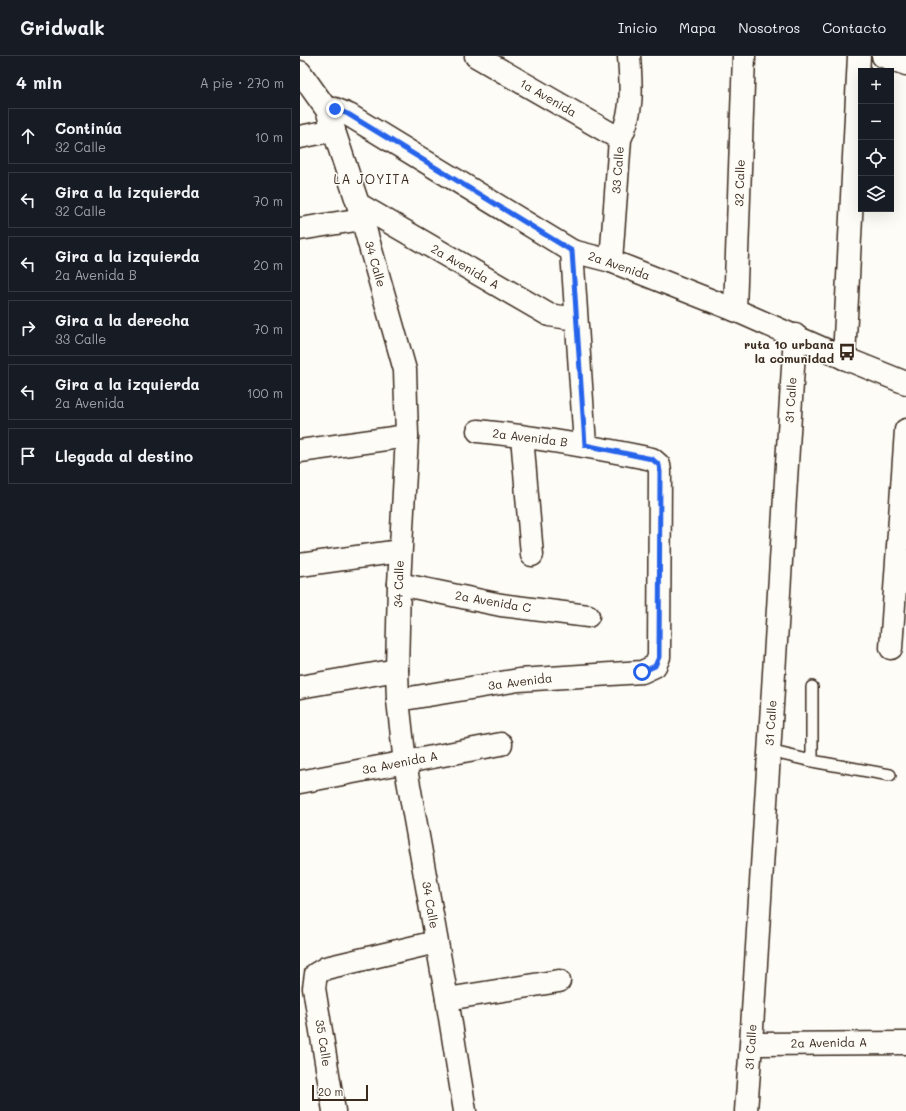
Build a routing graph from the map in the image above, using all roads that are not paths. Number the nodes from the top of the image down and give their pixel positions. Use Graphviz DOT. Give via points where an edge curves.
graph roads {
  1 [pos="476,56"];
  2 [pos="629,56"];
  3 [pos="744,56"];
  4 [pos="859,56"];
  5 [pos="884,56"];
  6 [pos="906,64"];
  7 [pos="300,72"];
  8 [pos="330,120"];
  9 [pos="371,129"];
  10 [pos="300,136"];
  11 [pos="620,139"];
  12 [pos="343,158"];
  13 [pos="360,211"];
  14 [pos="300,230"];
  15 [pos="572,251"];
  16 [pos="611,262"];
  17 [pos="736,310"];
  18 [pos="576,319"];
  19 [pos="795,335"];
  20 [pos="844,358"];
  21 [pos="906,382"];
  22 [pos="906,430"];
  23 [pos="478,431"];
  24 [pos="407,436"];
  25 [pos="522,436"];
  26 [pos="585,445"];
  27 [pos="300,451"];
  28 [pos="400,551"];
  29 [pos="532,555"];
  30 [pos="300,565"];
  31 [pos="399,584"];
  32 [pos="588,616"];
  33 [pos="891,648"];
  34 [pos="397,670"];
  35 [pos="642,672"];
  36 [pos="300,687"];
  37 [pos="812,687"];
  38 [pos="398,700"];
  39 [pos="501,744"];
  40 [pos="769,751"];
  41 [pos="812,761"];
  42 [pos="404,762"];
  43 [pos="890,775"];
  44 [pos="300,782"];
  45 [pos="436,942"];
  46 [pos="308,971"];
  47 [pos="559,981"];
  48 [pos="447,999"];
  49 [pos="906,1043"];
  50 [pos="751,1044"];
  51 [pos="334,1111"];
  52 [pos="464,1111"];
  53 [pos="746,1111"];
  1 -- 11 [label="street, 1a Avenida"];
  2 -- 11 [label="street, 33 Calle" via="631,104 627,125"];
  3 -- 17 [label="street, 32 Calle"];
  4 -- 20 [label="street"];
  5 -- 6 [label="street"];
  7 -- 8 [label="street, 34 Calle"];
  8 -- 9 [label="street, 2a Avenida" via="335,109"];
  8 -- 10 [label="street"];
  8 -- 12 [label="street, 34 Calle"];
  9 -- 12 [label="street" via="353,135 347,143"];
  9 -- 15 [label="street, 2a Avenida"];
  11 -- 16 [label="street, 33 Calle"];
  12 -- 13 [label="street, 34 Calle"];
  13 -- 14 [label="street"];
  13 -- 18 [label="street, 2a Avenida A" via="549,315"];
  13 -- 24 [label="street, 34 Calle" via="405,370"];
  15 -- 16 [label="street, 2a Avenida"];
  15 -- 18 [label="street"];
  16 -- 17 [label="street, 2a Avenida"];
  17 -- 19 [label="street, 2a Avenida"];
  18 -- 26 [label="street"];
  19 -- 20 [label="street, 2a Avenida"];
  19 -- 40 [label="street, 31 Calle"];
  20 -- 21 [label="street, 2a Avenida"];
  22 -- 33 [label="street"];
  23 -- 25 [label="street, 2a Avenida B"];
  24 -- 27 [label="street"];
  24 -- 28 [label="street, 34 Calle"];
  25 -- 26 [label="street, 2a Avenida B"];
  25 -- 29 [label="street"];
  26 -- 35 [label="street, 2a Avenida B" via="652,459 659,465 659,657 655,666"];
  28 -- 30 [label="street"];
  28 -- 31 [label="street, 34 Calle"];
  31 -- 32 [label="street, 2a Avenida C" via="501,605"];
  31 -- 34 [label="street, 34 Calle"];
  34 -- 36 [label="street"];
  34 -- 38 [label="street, 34 Calle"];
  35 -- 38 [label="street, 3a Avenida" via="519,680"];
  37 -- 41 [label="lane"];
  38 -- 42 [label="street, 34 Calle"];
  39 -- 42 [label="street, 3a Avenida A"];
  40 -- 41 [label="lane"];
  40 -- 50 [label="street, 31 Calle"];
  41 -- 43 [label="lane"];
  42 -- 44 [label="street, 3a Avenida A"];
  42 -- 45 [label="street, 34 Calle"];
  45 -- 46 [label="street"];
  45 -- 48 [label="street, 34 Calle"];
  46 -- 51 [label="street, 35 Calle" via="314,988"];
  47 -- 48 [label="street"];
  48 -- 52 [label="street, 34 Calle"];
  49 -- 50 [label="street, 2a Avenida A"];
  50 -- 53 [label="street, 31 Calle"];
}
